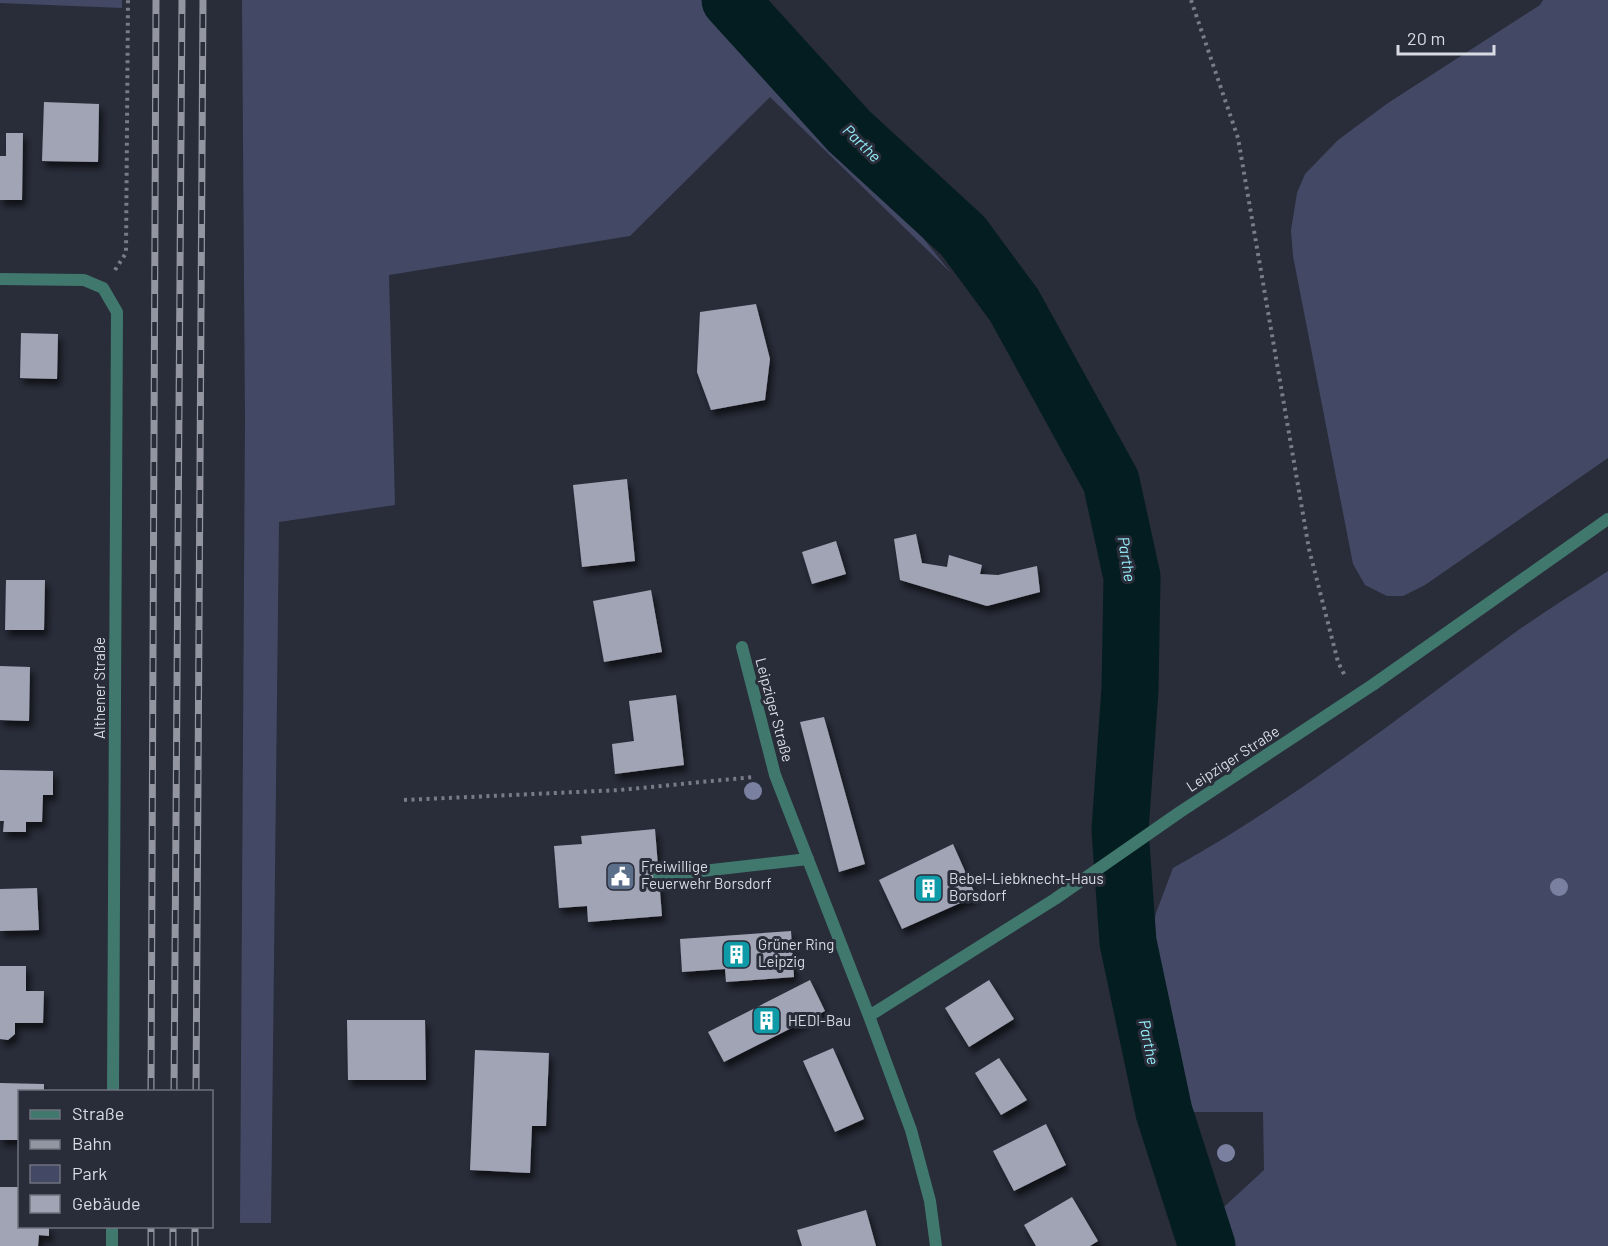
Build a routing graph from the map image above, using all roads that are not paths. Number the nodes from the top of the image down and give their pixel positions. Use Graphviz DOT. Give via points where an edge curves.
graph roads {
  1 [pos="0,279"];
  2 [pos="1608,519"];
  3 [pos="742,647"];
  4 [pos="808,858"];
  5 [pos="659,876"];
  6 [pos="869,1016"];
  7 [pos="113,1090"];
  8 [pos="112,1228"];
  9 [pos="112,1246"];
  10 [pos="936,1246"];
  1 -- 7 [label="street, Althener Straße" via="84,280 103,288 117,312"];
  2 -- 6 [label="street, Leipziger Straße" via="1374,684 1055,898"];
  3 -- 4 [label="street, Leipziger Straße" via="775,775"];
  4 -- 5 [label="street"];
  4 -- 6 [label="street, Leipziger Straße"];
  6 -- 10 [label="street, Leipziger Straße" via="911,1130 930,1201"];
  8 -- 9 [label="street"];
}
